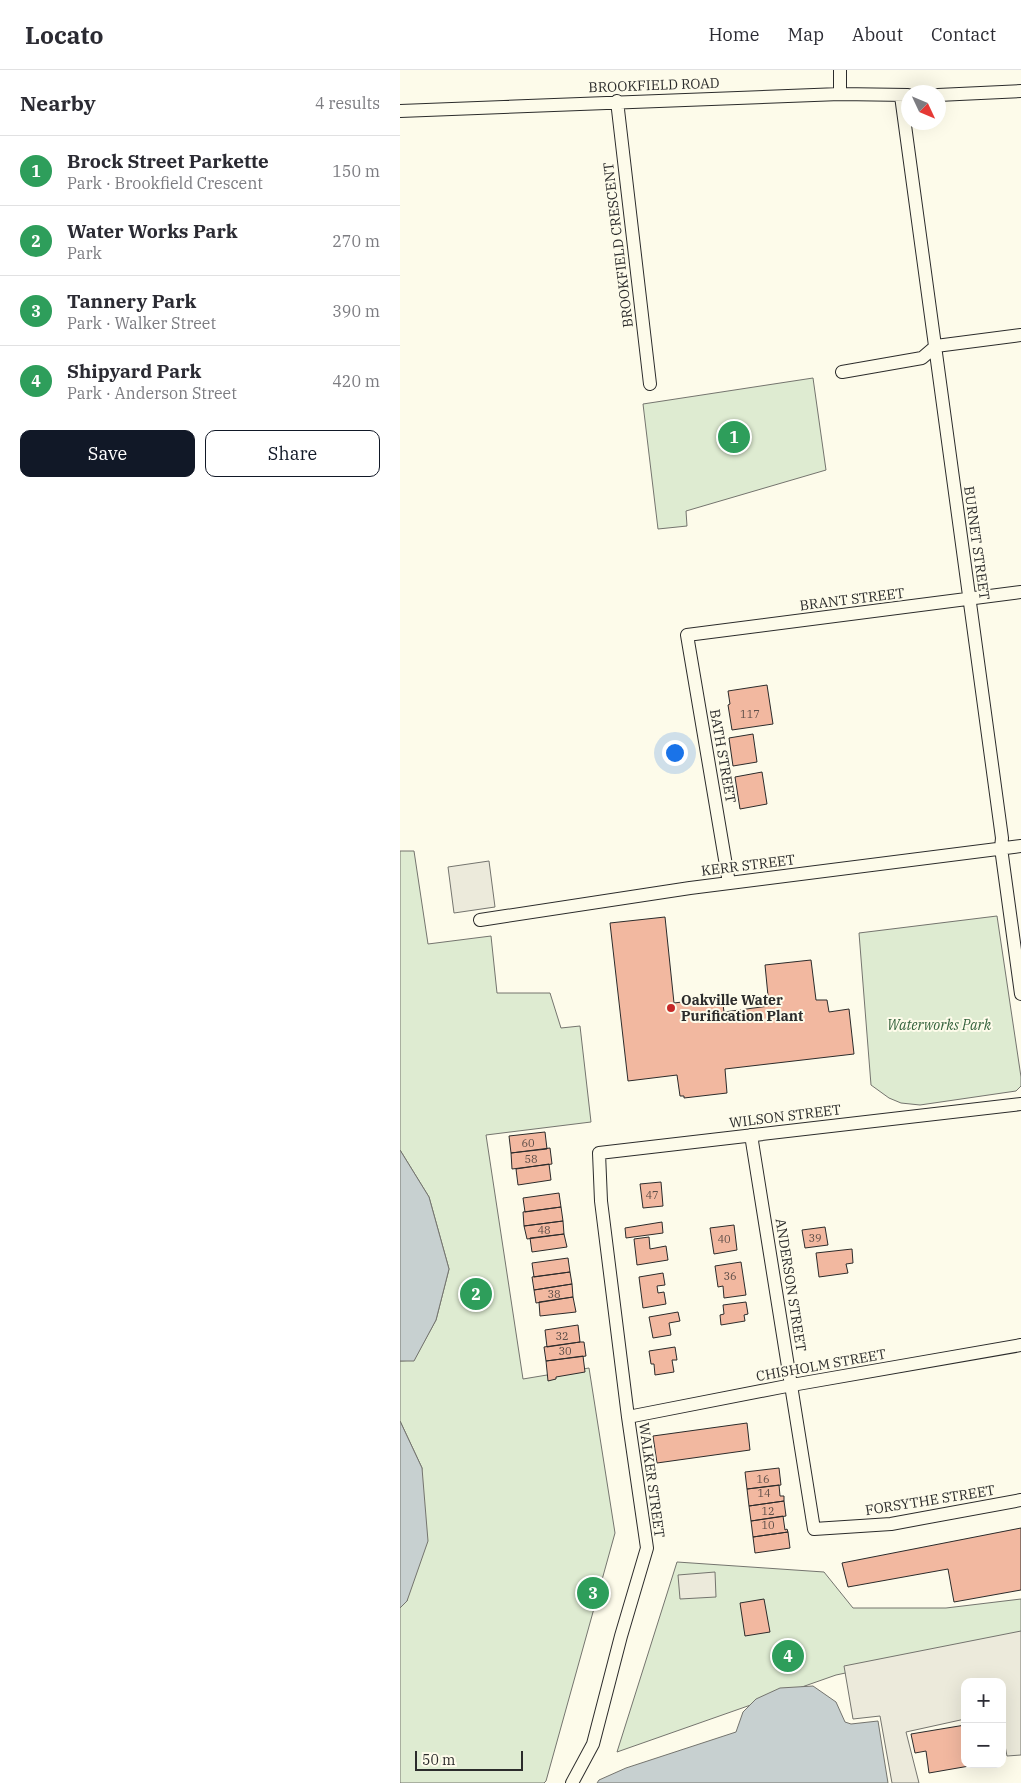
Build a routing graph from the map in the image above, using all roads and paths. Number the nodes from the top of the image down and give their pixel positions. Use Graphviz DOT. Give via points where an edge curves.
graph roads {
  1 [pos="840,70"];
  2 [pos="1021,91"];
  3 [pos="840,94"];
  4 [pos="946,95"];
  5 [pos="901,96"];
  6 [pos="617,101"];
  7 [pos="400,111"];
  8 [pos="909,130"];
  9 [pos="1021,335"];
  10 [pos="936,346"];
  11 [pos="842,372"];
  12 [pos="650,384"];
  13 [pos="1021,592"];
  14 [pos="970,599"];
  15 [pos="687,635"];
  16 [pos="1021,846"];
  17 [pos="1002,848"];
  18 [pos="729,883"];
  19 [pos="480,920"];
  20 [pos="1021,994"];
  21 [pos="1021,1104"];
  22 [pos="751,1135"];
  23 [pos="601,1200"];
  24 [pos="1021,1345"];
  25 [pos="792,1385"];
  26 [pos="628,1417"];
  27 [pos="1021,1500"];
  28 [pos="814,1529"];
  29 [pos="572,1783"];
  1 -- 3 [label="street"];
  2 -- 4 [label="street"];
  3 -- 5 [label="street, BROOKFIELD ROAD"];
  3 -- 6 [label="street, BROOKFIELD ROAD"];
  6 -- 7 [label="street, BROOKFIELD ROAD"];
  6 -- 12 [label="street, BROOKFIELD CRESCENT"];
  8 -- 10 [label="street, BURNET STREET"];
  9 -- 10 [label="street"];
  10 -- 11 [label="street" via="922,358"];
  10 -- 14 [label="street, BURNET STREET"];
  13 -- 14 [label="street, BRANT STREET"];
  14 -- 15 [label="street, BRANT STREET"];
  14 -- 17 [label="street, BURNET STREET"];
  15 -- 18 [label="street, BATH STREET"];
  16 -- 17 [label="street, KERR STREET"];
  17 -- 18 [label="street, KERR STREET"];
  17 -- 20 [label="street, BURNET STREET"];
  18 -- 19 [label="street, KERR STREET"];
  21 -- 22 [label="street, WILSON STREET"];
  22 -- 23 [label="street, WILSON STREET" via="598,1154"];
  22 -- 25 [label="street, ANDERSON STREET"];
  23 -- 26 [label="street, WALKER STREET"];
  24 -- 25 [label="street, CHISHOLM STREET"];
  25 -- 26 [label="street, CHISHOLM STREET"];
  25 -- 28 [label="street, ANDERSON STREET"];
  26 -- 29 [label="street, WALKER STREET" via="647,1548 592,1744"];
  27 -- 28 [label="street, FORSYTHE STREET" via="892,1524"];
}
